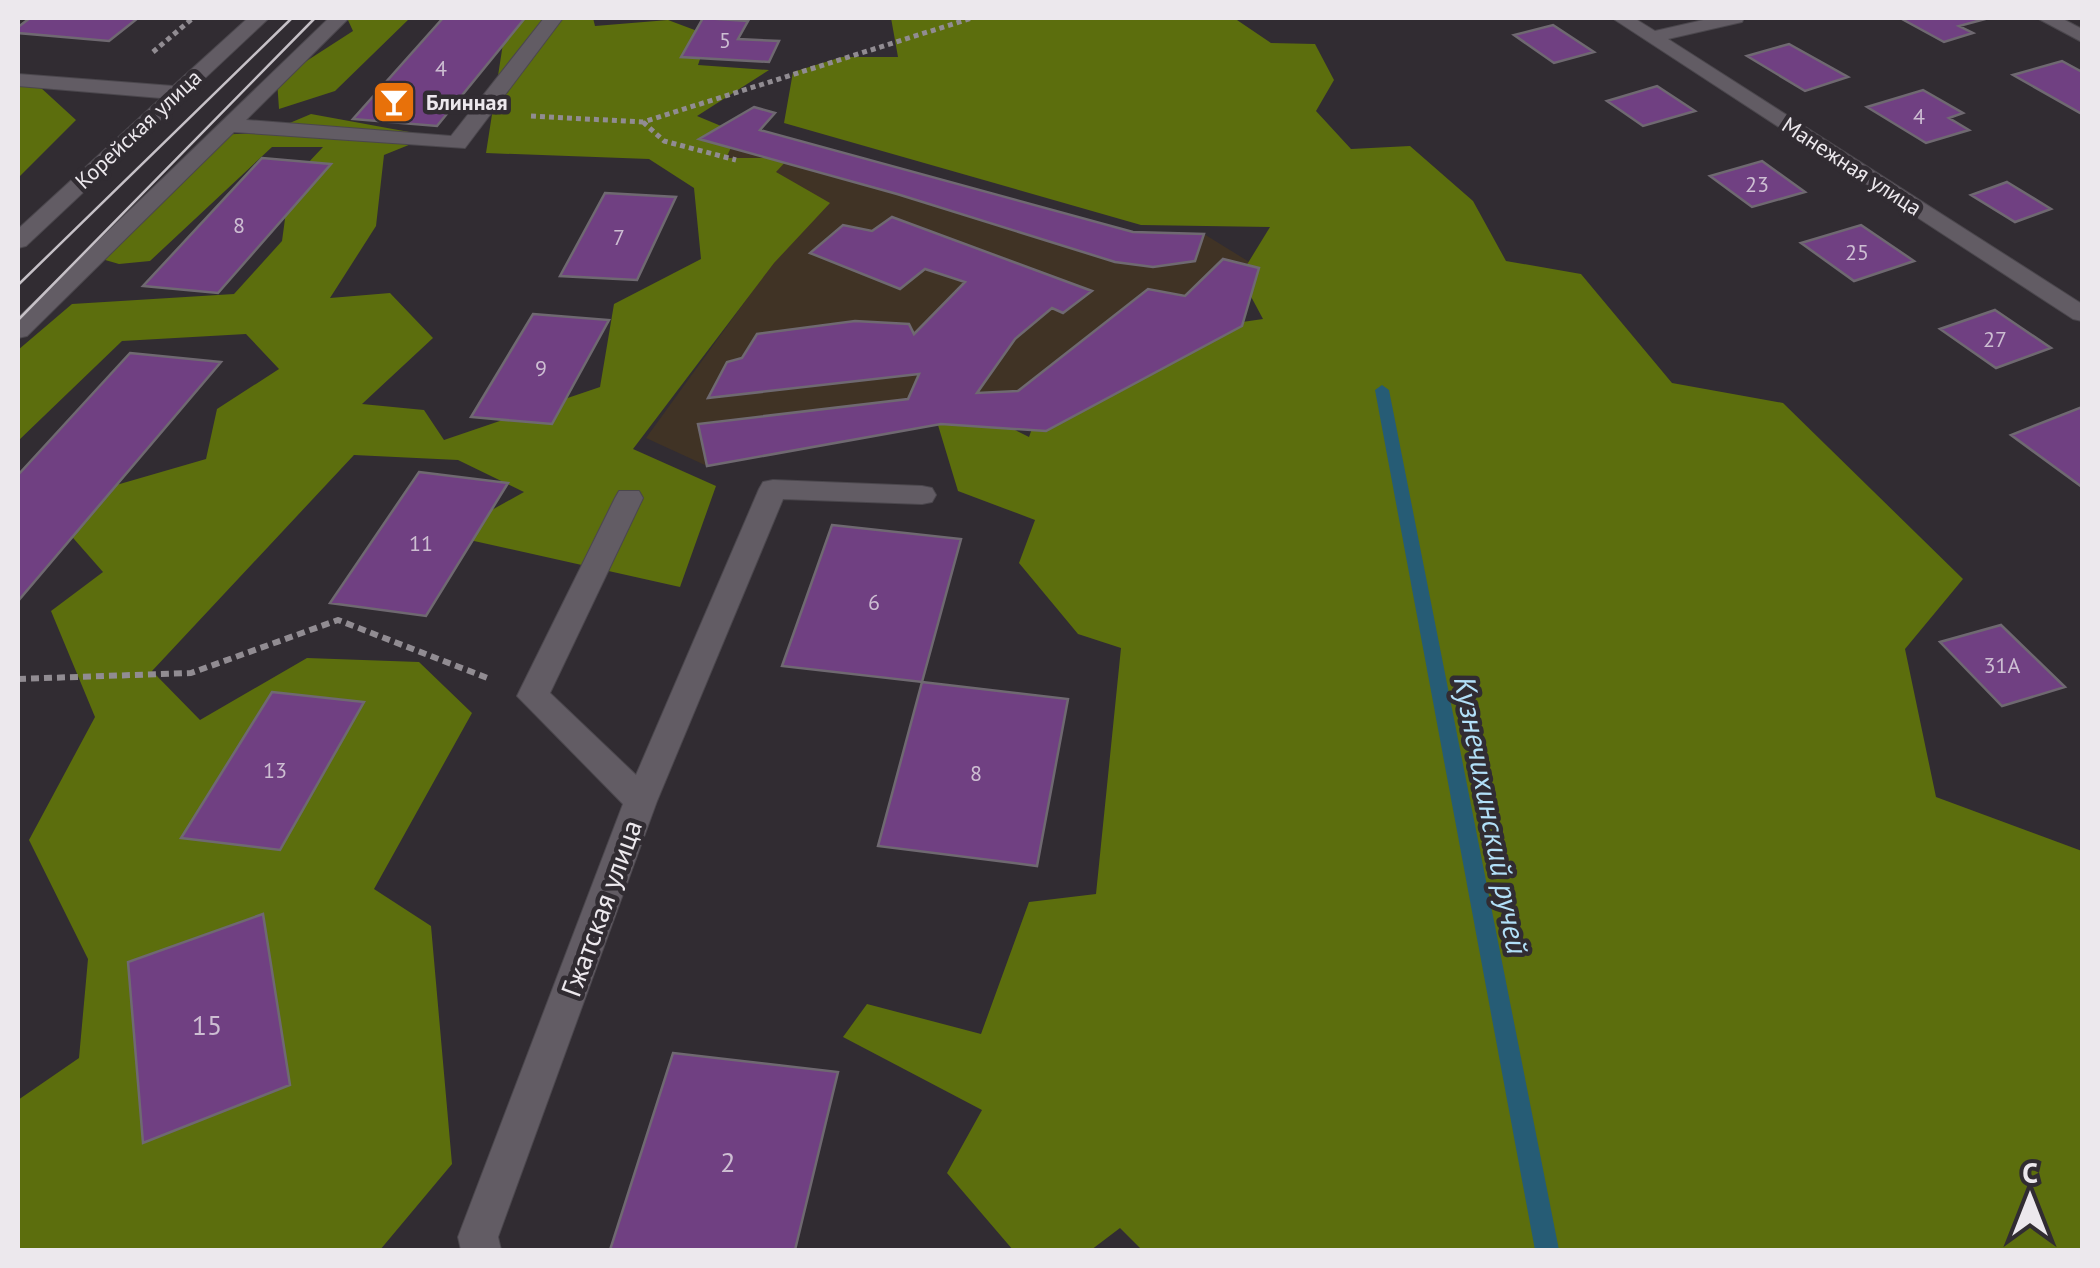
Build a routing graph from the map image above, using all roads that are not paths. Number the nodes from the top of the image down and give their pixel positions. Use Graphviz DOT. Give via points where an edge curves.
graph roads {
  1 [pos="259,18"];
  2 [pos="338,18"];
  3 [pos="553,18"];
  4 [pos="1622,18"];
  5 [pos="1735,18"];
  6 [pos="2047,18"];
  7 [pos="1652,36"];
  8 [pos="2082,36"];
  9 [pos="18,80"];
  10 [pos="178,93"];
  11 [pos="228,125"];
  12 [pos="18,241"];
  13 [pos="2082,314"];
  14 [pos="18,331"];
  15 [pos="922,494"];
  16 [pos="629,498"];
  17 [pos="641,801"];
  18 [pos="481,1250"];
  1 -- 10 [label="street, Корейская улица"];
  2 -- 11 [label="street"];
  3 -- 11 [label="street" via="457,143"];
  4 -- 7 [label="street, Манежная улица"];
  5 -- 7 [label="street"];
  6 -- 8 [label="street"];
  7 -- 13 [label="street, Манежная улица"];
  9 -- 10 [label="street"];
  10 -- 12 [label="street, Корейская улица"];
  11 -- 14 [label="street"];
  15 -- 17 [label="street" via="773,489"];
  16 -- 17 [label="street, Гжатская улица" via="534,696"];
  17 -- 18 [label="street, Гжатская улица" via="478,1237"];
}
